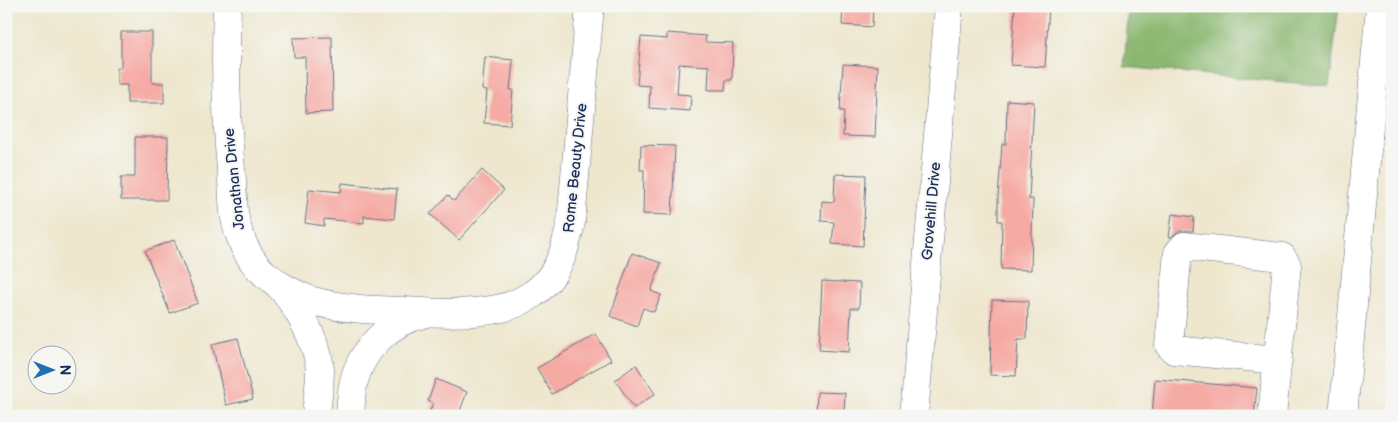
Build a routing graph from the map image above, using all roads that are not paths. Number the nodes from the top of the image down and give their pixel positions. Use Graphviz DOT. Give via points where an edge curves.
graph roads {
  1 [pos="227,6"];
  2 [pos="590,6"];
  3 [pos="948,6"];
  4 [pos="1380,6"];
  5 [pos="276,282"];
  6 [pos="432,312"];
  7 [pos="1278,360"];
  8 [pos="316,416"];
  9 [pos="350,416"];
  10 [pos="914,416"];
  11 [pos="1272,416"];
  12 [pos="1343,416"];
  1 -- 5 [label="street, Jonathan Drive" via="228,148 237,227 254,262"];
  2 -- 6 [label="street, Rome Beauty Drive" via="571,222 566,248 558,265 534,293 512,304 492,310"];
  3 -- 10 [label="street, Grovehill Drive"];
  4 -- 12 [label="street"];
  5 -- 6 [label="street, Rome Beauty Drive" via="298,295 324,303"];
  5 -- 8 [label="street, Jonathan Drive" via="297,310 314,346 320,370"];
  6 -- 9 [label="street" via="394,326 374,343 354,379"];
  7 -- 7 [label="street" via="1287,264 1282,257 1184,246 1178,253 1169,345 1174,350"];
  7 -- 11 [label="street"];
}
